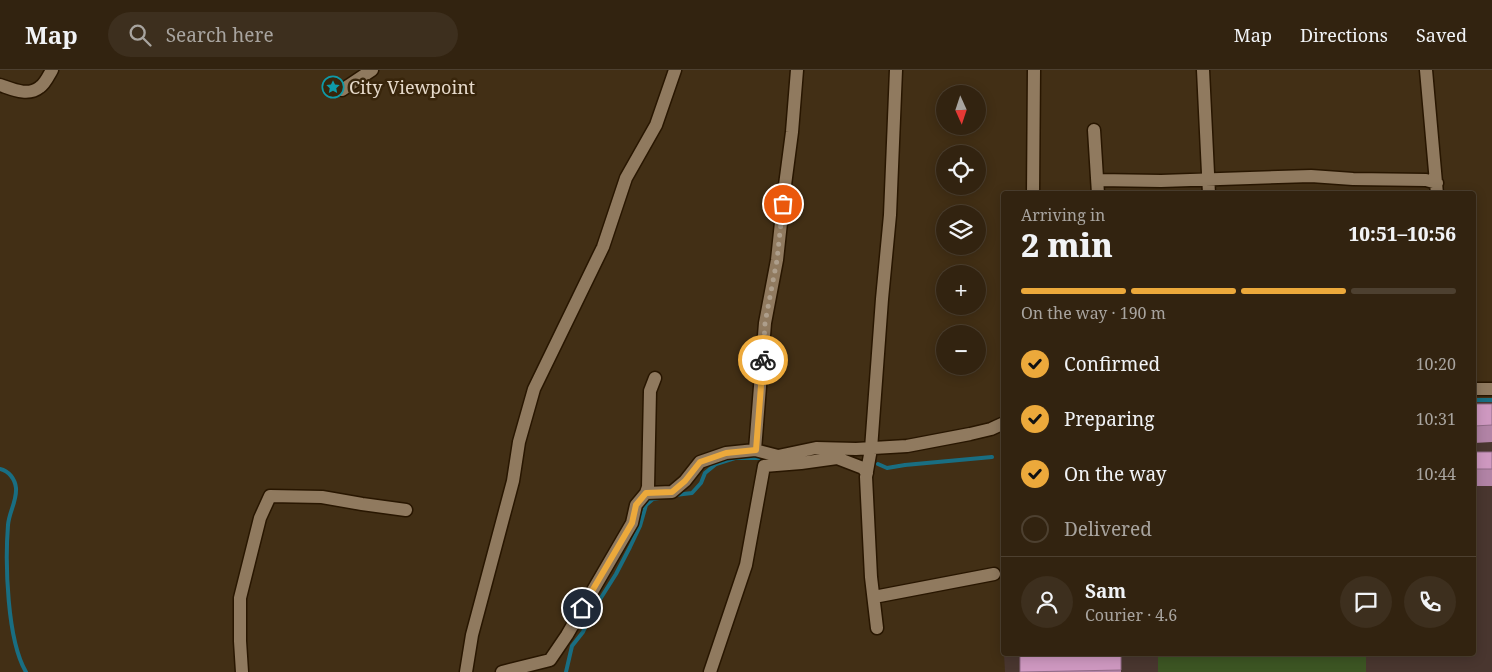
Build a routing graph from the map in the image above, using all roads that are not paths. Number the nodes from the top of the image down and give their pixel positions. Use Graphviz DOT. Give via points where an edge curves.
graph roads {
  1 [pos="52,70"];
  2 [pos="372,70"];
  3 [pos="675,70"];
  4 [pos="797,70"];
  5 [pos="896,70"];
  6 [pos="1034,70"];
  7 [pos="1203,70"];
  8 [pos="1426,70"];
  9 [pos="0,85"];
  10 [pos="342,90"];
  11 [pos="1094,130"];
  12 [pos="1208,178"];
  13 [pos="1098,180"];
  14 [pos="1437,188"];
  15 [pos="1033,191"];
  16 [pos="1098,191"];
  17 [pos="1209,191"];
  18 [pos="655,378"];
  19 [pos="1476,389"];
  20 [pos="1492,389"];
  21 [pos="1001,424"];
  22 [pos="871,449"];
  23 [pos="756,450"];
  24 [pos="867,473"];
  25 [pos="646,493"];
  26 [pos="406,510"];
  27 [pos="994,574"];
  28 [pos="874,597"];
  29 [pos="877,628"];
  30 [pos="242,672"];
  31 [pos="466,672"];
  32 [pos="502,672"];
  33 [pos="710,672"];
  1 -- 9 [label="street" via="40,87 29,92"];
  2 -- 10 [label="street"];
  3 -- 31 [label="street" via="656,125 626,178 603,247 534,389 472,634"];
  4 -- 23 [label="street" via="777,260 765,323"];
  5 -- 22 [label="street" via="890,215"];
  6 -- 15 [label="street"];
  7 -- 12 [label="street"];
  8 -- 14 [label="street"];
  11 -- 13 [label="street"];
  12 -- 13 [label="street"];
  12 -- 14 [label="street" via="1311,176 1426,180"];
  12 -- 17 [label="street"];
  13 -- 16 [label="street"];
  18 -- 25 [label="street" via="650,391"];
  19 -- 20 [label="street"];
  21 -- 22 [label="street" via="907,446"];
  22 -- 23 [label="street" via="816,448 778,456"];
  22 -- 24 [label="street"];
  23 -- 25 [label="street" via="726,453 700,462 672,492"];
  24 -- 28 [label="street"];
  24 -- 33 [label="street" via="863,468 837,458 764,466 746,565"];
  25 -- 32 [label="street" via="636,505 632,523 616,552 550,660"];
  26 -- 30 [label="street" via="322,497 270,496 260,518 240,598"];
  27 -- 28 [label="street"];
  28 -- 29 [label="street"];
}
